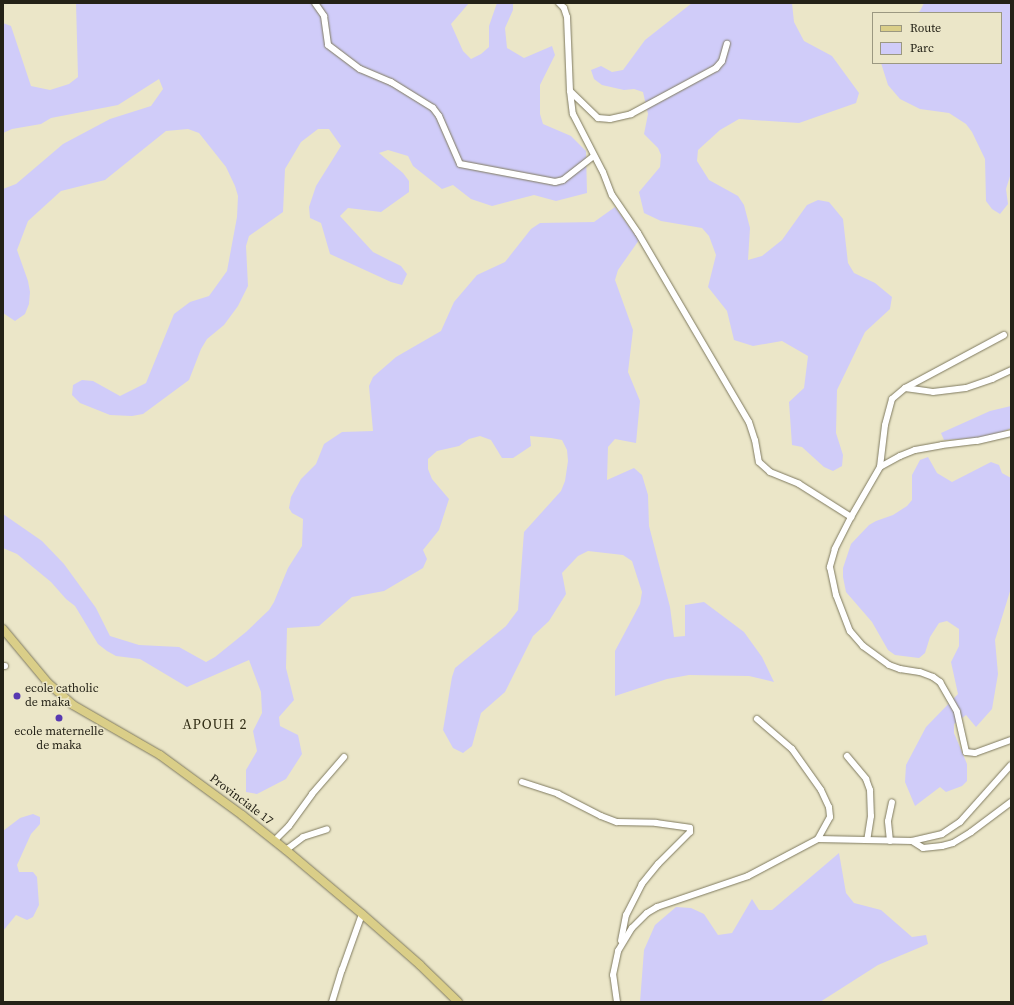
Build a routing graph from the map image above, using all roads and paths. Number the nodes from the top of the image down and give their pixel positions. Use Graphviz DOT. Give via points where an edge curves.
graph roads {
  1 [pos="315,3"];
  2 [pos="559,3"];
  3 [pos="727,44"];
  4 [pos="570,91"];
  5 [pos="594,156"];
  6 [pos="1004,335"];
  7 [pos="1011,370"];
  8 [pos="905,388"];
  9 [pos="1011,433"];
  10 [pos="880,467"];
  11 [pos="851,516"];
  12 [pos="3,629"];
  13 [pos="757,719"];
  14 [pos="1011,739"];
  15 [pos="847,756"];
  16 [pos="344,757"];
  17 [pos="1011,765"];
  18 [pos="522,782"];
  19 [pos="892,802"];
  20 [pos="1011,802"];
  21 [pos="327,829"];
  22 [pos="818,839"];
  23 [pos="867,840"];
  24 [pos="274,841"];
  25 [pos="890,841"];
  26 [pos="912,841"];
  27 [pos="286,850"];
  28 [pos="362,914"];
  29 [pos="620,944"];
  30 [pos="332,1002"];
  31 [pos="458,1002"];
  32 [pos="617,1002"];
  1 -- 5 [label="street" via="324,16 328,45 360,70 391,82 432,108 439,116 457,160 462,165 555,182 564,180"];
  2 -- 4 [label="street" via="567,17"];
  3 -- 4 [label="street" via="722,61 716,68 631,114 610,119 598,118"];
  4 -- 5 [label="street" via="573,114"];
  5 -- 11 [label="street" via="612,195 638,233 749,422 759,462 770,472 799,484"];
  6 -- 8 [label="street"];
  7 -- 8 [label="street" via="992,380 966,388 933,392"];
  8 -- 10 [label="street" via="889,406"];
  9 -- 10 [label="street" via="977,442 915,450"];
  10 -- 11 [label="street"];
  11 -- 14 [label="street" via="832,556 830,567 836,595 850,630 863,646 889,665 900,670 920,672 940,682 957,712 966,752 975,753"];
  12 -- 24 [label="main road, Provinciale 17" via="48,683 73,705 160,756"];
  13 -- 22 [label="street" via="792,749 821,790 829,807 830,817"];
  15 -- 23 [label="street" via="868,783 871,810"];
  16 -- 24 [label="street"];
  17 -- 26 [label="street" via="955,827 934,837"];
  18 -- 29 [label="street" via="558,794 617,822 656,823 690,828 690,832 658,864 638,890 626,915"];
  19 -- 25 [label="street" via="888,822"];
  20 -- 26 [label="street" via="953,843 923,848"];
  21 -- 27 [label="street" via="303,837"];
  22 -- 23 [label="street"];
  22 -- 29 [label="street" via="748,876 657,907 638,920"];
  23 -- 25 [label="street"];
  24 -- 27 [label="main road, Provinciale 17"];
  25 -- 26 [label="street"];
  27 -- 28 [label="main road, Provinciale 17"];
  28 -- 30 [label="street"];
  28 -- 31 [label="main road, Provinciale 17"];
  29 -- 32 [label="street" via="613,976"];
}
